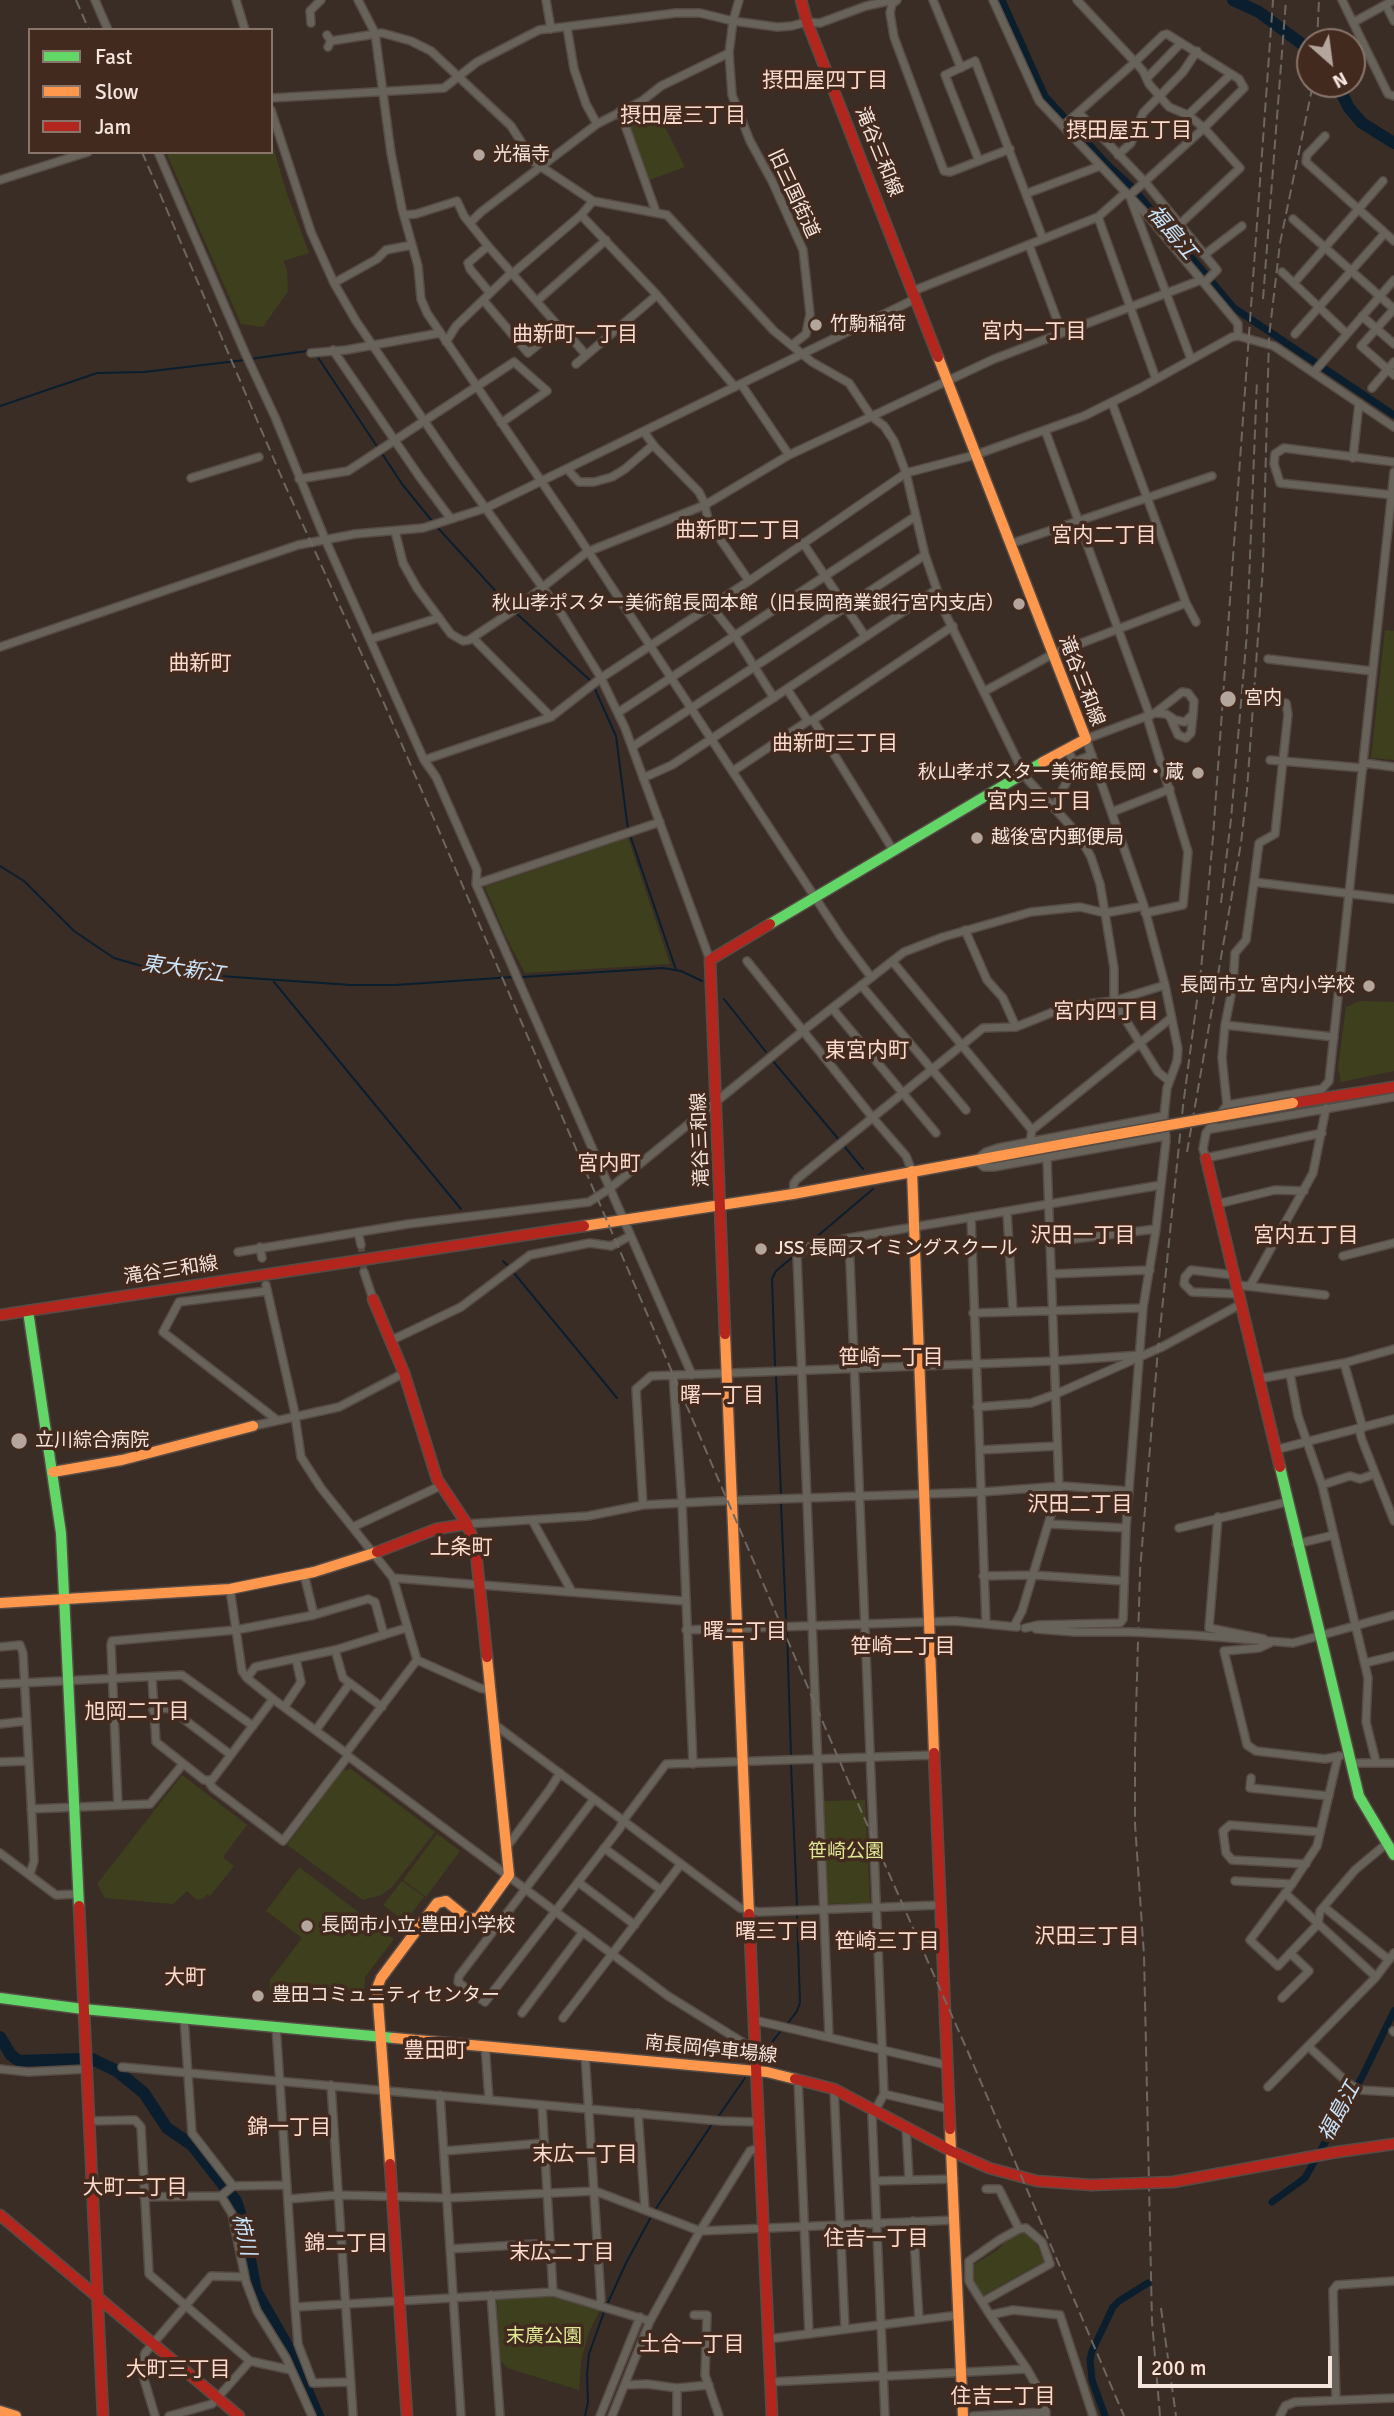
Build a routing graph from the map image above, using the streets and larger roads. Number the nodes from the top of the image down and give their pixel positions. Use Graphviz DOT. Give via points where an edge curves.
graph roads {
  1 [pos="95,0"];
  2 [pos="236,0"];
  3 [pos="321,0"];
  4 [pos="358,0"];
  5 [pos="546,0"];
  6 [pos="739,0"];
  7 [pos="801,0"];
  8 [pos="895,0"];
  9 [pos="933,0"];
  10 [pos="993,0"];
  11 [pos="1077,0"];
  12 [pos="1342,0"];
  13 [pos="1394,0"];
  14 [pos="1386,5"];
  15 [pos="733,21"];
  16 [pos="1394,21"];
  17 [pos="807,22"];
  18 [pos="1354,22"];
  19 [pos="311,23"];
  20 [pos="567,27"];
  21 [pos="106,28"];
  22 [pos="244,28"];
  23 [pos="551,29"];
  24 [pos="374,33"];
  25 [pos="329,41"];
  26 [pos="1181,43"];
  27 [pos="1197,51"];
  28 [pos="729,53"];
  29 [pos="1135,62"];
  30 [pos="961,68"];
  31 [pos="1231,74"];
  32 [pos="459,75"];
  33 [pos="1147,78"];
  34 [pos="382,92"];
  35 [pos="1159,96"];
  36 [pos="1394,96"];
  37 [pos="273,98"];
  38 [pos="620,111"];
  39 [pos="1076,115"];
  40 [pos="1188,115"];
  41 [pos="273,116"];
  42 [pos="597,124"];
  43 [pos="1065,125"];
  44 [pos="1204,128"];
  45 [pos="1325,136"];
  46 [pos="1010,149"];
  47 [pos="82,154"];
  48 [pos="159,154"];
  49 [pos="1118,155"];
  50 [pos="979,161"];
  51 [pos="540,166"];
  52 [pos="1100,166"];
  53 [pos="0,180"];
  54 [pos="1383,181"];
  55 [pos="1144,184"];
  56 [pos="1028,193"];
  57 [pos="1129,195"];
  58 [pos="593,201"];
  59 [pos="1358,209"];
  60 [pos="656,212"];
  61 [pos="404,215"];
  62 [pos="581,215"];
  63 [pos="1098,217"];
  64 [pos="1293,219"];
  65 [pos="470,223"];
  66 [pos="1180,224"];
  67 [pos="1394,225"];
  68 [pos="1242,226"];
  69 [pos="1386,233"];
  70 [pos="1043,239"];
  71 [pos="606,240"];
  72 [pos="1394,241"];
  73 [pos="412,245"];
  74 [pos="1029,245"];
  75 [pos="488,246"];
  76 [pos="1325,248"];
  77 [pos="1204,255"];
  78 [pos="1351,270"];
  79 [pos="1282,272"];
  80 [pos="512,274"];
  81 [pos="1204,282"];
  82 [pos="1294,283"];
  83 [pos="1393,283"];
  84 [pos="334,284"];
  85 [pos="490,293"];
  86 [pos="1167,293"];
  87 [pos="657,295"];
  88 [pos="914,295"];
  89 [pos="1380,296"];
  90 [pos="484,301"];
  91 [pos="537,301"];
  92 [pos="1319,306"];
  93 [pos="1131,307"];
  94 [pos="1394,309"];
  95 [pos="1362,316"];
  96 [pos="559,327"];
  97 [pos="1376,328"];
  98 [pos="440,333"];
  99 [pos="1062,333"];
  100 [pos="1346,333"];
  101 [pos="1295,334"];
  102 [pos="1238,336"];
  103 [pos="446,342"];
  104 [pos="372,344"];
  105 [pos="1394,344"];
  106 [pos="792,345"];
  107 [pos="334,350"];
  108 [pos="311,353"];
  109 [pos="586,355"];
  110 [pos="804,355"];
  111 [pos="1191,359"];
  112 [pos="1394,362"];
  113 [pos="576,364"];
  114 [pos="1314,371"];
  115 [pos="1391,372"];
  116 [pos="1156,379"];
  117 [pos="947,382"];
  118 [pos="738,386"];
  119 [pos="477,387"];
  120 [pos="1372,388"];
  121 [pos="1112,403"];
  122 [pos="1359,403"];
  123 [pos="872,416"];
  124 [pos="425,421"];
  125 [pos="500,423"];
  126 [pos="1394,426"];
  127 [pos="1045,430"];
  128 [pos="644,432"];
  129 [pos="394,441"];
  130 [pos="653,445"];
  131 [pos="789,455"];
  132 [pos="975,455"];
  133 [pos="260,457"];
  134 [pos="1353,458"];
  135 [pos="1394,462"];
  136 [pos="568,470"];
  137 [pos="1394,472"];
  138 [pos="905,473"];
  139 [pos="1212,476"];
  140 [pos="191,478"];
  141 [pos="299,479"];
  142 [pos="542,482"];
  143 [pos="1393,495"];
  144 [pos="1147,497"];
  145 [pos="705,505"];
  146 [pos="486,508"];
  147 [pos="916,516"];
  148 [pos="451,519"];
  149 [pos="1079,520"];
  150 [pos="395,531"];
  151 [pos="325,539"];
  152 [pos="803,544"];
  153 [pos="1010,544"];
  154 [pos="587,552"];
  155 [pos="925,555"];
  156 [pos="826,575"];
  157 [pos="748,581"];
  158 [pos="543,587"];
  159 [pos="936,590"];
  160 [pos="1186,603"];
  161 [pos="711,606"];
  162 [pos="844,606"];
  163 [pos="438,618"];
  164 [pos="1196,622"];
  165 [pos="953,626"];
  166 [pos="1118,629"];
  167 [pos="735,636"];
  168 [pos="865,636"];
  169 [pos="473,638"];
  170 [pos="371,639"];
  171 [pos="650,646"];
  172 [pos="0,647"];
  173 [pos="1053,654"];
  174 [pos="1268,659"];
  175 [pos="754,667"];
  176 [pos="1372,671"];
  177 [pos="670,677"];
  178 [pos="601,678"];
  179 [pos="787,689"];
  180 [pos="985,691"];
  181 [pos="774,698"];
  182 [pos="1286,703"];
  183 [pos="690,709"];
  184 [pos="618,712"];
  185 [pos="1193,714"];
  186 [pos="1150,715"];
  187 [pos="551,717"];
  188 [pos="1170,717"];
  189 [pos="810,721"];
  190 [pos="710,738"];
  191 [pos="1086,739"];
  192 [pos="632,747"];
  193 [pos="1067,748"];
  194 [pos="1092,755"];
  195 [pos="424,760"];
  196 [pos="1270,760"];
  197 [pos="1283,761"];
  198 [pos="1074,762"];
  199 [pos="1363,766"];
  200 [pos="1394,767"];
  201 [pos="733,771"];
  202 [pos="1023,772"];
  203 [pos="643,778"];
  204 [pos="1170,789"];
  205 [pos="1054,807"];
  206 [pos="1112,812"];
  207 [pos="660,822"];
  208 [pos="892,849"];
  209 [pos="1254,882"];
  210 [pos="476,884"];
  211 [pos="1349,893"];
  212 [pos="815,897"];
  213 [pos="1394,899"];
  214 [pos="1144,910"];
  215 [pos="1105,913"];
  216 [pos="965,930"];
  217 [pos="710,960"];
  218 [pos="747,961"];
  219 [pos="892,961"];
  220 [pos="871,977"];
  221 [pos="861,985"];
  222 [pos="1165,985"];
  223 [pos="1114,1000"];
  224 [pos="832,1008"];
  225 [pos="1171,1018"];
  226 [pos="1225,1024"];
  227 [pos="1016,1027"];
  228 [pos="804,1031"];
  229 [pos="1334,1037"];
  230 [pos="1140,1041"];
  231 [pos="961,1044"];
  232 [pos="931,1069"];
  233 [pos="1169,1081"];
  234 [pos="1394,1087"];
  235 [pos="903,1093"];
  236 [pos="1394,1097"];
  237 [pos="717,1101"];
  238 [pos="1227,1105"];
  239 [pos="1326,1108"];
  240 [pos="965,1110"];
  241 [pos="1164,1116"];
  242 [pos="873,1118"];
  243 [pos="1211,1129"];
  244 [pos="1032,1130"];
  245 [pos="936,1133"];
  246 [pos="1322,1133"];
  247 [pos="1166,1136"];
  248 [pos="1030,1142"];
  249 [pos="1206,1158"];
  250 [pos="1047,1159"];
  251 [pos="975,1160"];
  252 [pos="912,1171"];
  253 [pos="1161,1185"];
  254 [pos="609,1189"];
  255 [pos="1304,1191"];
  256 [pos="793,1194"];
  257 [pos="1217,1204"];
  258 [pos="720,1205"];
  259 [pos="1048,1205"];
  260 [pos="1007,1212"];
  261 [pos="971,1217"];
  262 [pos="623,1219"];
  263 [pos="914,1228"];
  264 [pos="1156,1229"];
  265 [pos="358,1232"];
  266 [pos="630,1236"];
  267 [pos="849,1238"];
  268 [pos="1049,1242"];
  269 [pos="1394,1242"];
  270 [pos="361,1245"];
  271 [pos="260,1247"];
  272 [pos="238,1252"];
  273 [pos="1343,1256"];
  274 [pos="262,1258"];
  275 [pos="1150,1270"];
  276 [pos="364,1272"];
  277 [pos="1051,1274"];
  278 [pos="1250,1286"];
  279 [pos="1238,1290"];
  280 [pos="1325,1295"];
  281 [pos="373,1298"];
  282 [pos="1143,1308"];
  283 [pos="28,1311"];
  284 [pos="1052,1311"];
  285 [pos="1013,1312"];
  286 [pos="973,1313"];
  287 [pos="0,1315"];
  288 [pos="390,1341"];
  289 [pos="1394,1349"];
  290 [pos="1141,1356"];
  291 [pos="1054,1361"];
  292 [pos="976,1363"];
  293 [pos="1344,1363"];
  294 [pos="920,1366"];
  295 [pos="854,1369"];
  296 [pos="803,1370"];
  297 [pos="404,1373"];
  298 [pos="728,1373"];
  299 [pos="1290,1374"];
  300 [pos="692,1375"];
  301 [pos="673,1376"];
  302 [pos="1258,1379"];
  303 [pos="1056,1394"];
  304 [pos="977,1407"];
  305 [pos="295,1418"];
  306 [pos="1394,1419"];
  307 [pos="277,1420"];
  308 [pos="1362,1425"];
  309 [pos="253,1426"];
  310 [pos="1308,1442"];
  311 [pos="1057,1446"];
  312 [pos="980,1450"];
  313 [pos="1275,1450"];
  314 [pos="53,1472"];
  315 [pos="1375,1474"];
  316 [pos="1322,1485"];
  317 [pos="440,1486"];
  318 [pos="1059,1488"];
  319 [pos="1128,1491"];
  320 [pos="982,1492"];
  321 [pos="859,1494"];
  322 [pos="925,1494"];
  323 [pos="808,1497"];
  324 [pos="733,1500"];
  325 [pos="1287,1502"];
  326 [pos="682,1503"];
  327 [pos="643,1506"];
  328 [pos="1218,1517"];
  329 [pos="532,1520"];
  330 [pos="1394,1521"];
  331 [pos="467,1524"];
  332 [pos="1049,1524"];
  333 [pos="353,1527"];
  334 [pos="1126,1528"];
  335 [pos="1180,1528"];
  336 [pos="1334,1535"];
  337 [pos="1296,1544"];
  338 [pos="373,1553"];
  339 [pos="304,1574"];
  340 [pos="1033,1575"];
  341 [pos="983,1576"];
  342 [pos="393,1578"];
  343 [pos="1123,1581"];
  344 [pos="480,1584"];
  345 [pos="230,1589"];
  346 [pos="572,1592"];
  347 [pos="65,1600"];
  348 [pos="685,1601"];
  349 [pos="0,1603"];
  350 [pos="314,1615"];
  351 [pos="1394,1615"];
  352 [pos="930,1622"];
  353 [pos="864,1623"];
  354 [pos="986,1623"];
  355 [pos="812,1625"];
  356 [pos="1014,1626"];
  357 [pos="738,1627"];
  358 [pos="1355,1627"];
  359 [pos="406,1628"];
  360 [pos="1025,1628"];
  361 [pos="236,1630"];
  362 [pos="685,1630"];
  363 [pos="384,1635"];
  364 [pos="1320,1636"];
  365 [pos="1270,1643"];
  366 [pos="0,1647"];
  367 [pos="335,1650"];
  368 [pos="1394,1656"];
  369 [pos="296,1659"];
  370 [pos="417,1660"];
  371 [pos="1365,1663"];
  372 [pos="152,1677"];
  373 [pos="247,1678"];
  374 [pos="113,1679"];
  375 [pos="69,1681"];
  376 [pos="24,1683"];
  377 [pos="0,1684"];
  378 [pos="350,1684"];
  379 [pos="490,1690"];
  380 [pos="274,1699"];
  381 [pos="285,1706"];
  382 [pos="382,1707"];
  383 [pos="153,1710"];
  384 [pos="26,1721"];
  385 [pos="0,1724"];
  386 [pos="494,1724"];
  387 [pos="253,1726"];
  388 [pos="316,1730"];
  389 [pos="347,1754"];
  390 [pos="231,1755"];
  391 [pos="935,1755"];
  392 [pos="869,1756"];
  393 [pos="819,1758"];
  394 [pos="1345,1758"];
  395 [pos="28,1761"];
  396 [pos="743,1761"];
  397 [pos="0,1762"];
  398 [pos="1376,1762"];
  399 [pos="1394,1763"];
  400 [pos="183,1764"];
  401 [pos="693,1764"];
  402 [pos="559,1773"];
  403 [pos="1251,1778"];
  404 [pos="208,1781"];
  405 [pos="1329,1796"];
  406 [pos="594,1799"];
  407 [pos="118,1805"];
  408 [pos="75,1807"];
  409 [pos="31,1809"];
  410 [pos="623,1821"];
  411 [pos="1320,1832"];
  412 [pos="1386,1844"];
  413 [pos="506,1848"];
  414 [pos="604,1848"];
  415 [pos="0,1853"];
  416 [pos="1394,1855"];
  417 [pos="681,1864"];
  418 [pos="1306,1864"];
  419 [pos="30,1874"];
  420 [pos="509,1875"];
  421 [pos="1235,1881"];
  422 [pos="578,1882"];
  423 [pos="1292,1884"];
  424 [pos="526,1888"];
  425 [pos="661,1890"];
  426 [pos="1285,1893"];
  427 [pos="78,1894"];
  428 [pos="940,1905"];
  429 [pos="875,1907"];
  430 [pos="1324,1907"];
  431 [pos="824,1909"];
  432 [pos="749,1910"];
  433 [pos="555,1911"];
  434 [pos="1318,1924"];
  435 [pos="635,1925"];
  436 [pos="583,1933"];
  437 [pos="1290,1953"];
  438 [pos="613,1954"];
  439 [pos="1392,1956"];
  440 [pos="1377,1978"];
  441 [pos="0,1998"];
  442 [pos="1282,1998"];
  443 [pos="83,2009"];
  444 [pos="522,2013"];
  445 [pos="184,2017"];
  446 [pos="563,2018"];
  447 [pos="754,2020"];
  448 [pos="276,2026"];
  449 [pos="382,2036"];
  450 [pos="829,2037"];
  451 [pos="485,2045"];
  452 [pos="1308,2046"];
  453 [pos="881,2049"];
  454 [pos="755,2050"];
  455 [pos="585,2054"];
  456 [pos="947,2065"];
  457 [pos="122,2067"];
  458 [pos="0,2069"];
  459 [pos="87,2069"];
  460 [pos="755,2070"];
  461 [pos="188,2072"];
  462 [pos="798,2079"];
  463 [pos="280,2081"];
  464 [pos="331,2085"];
  465 [pos="1268,2087"];
  466 [pos="834,2089"];
  467 [pos="386,2090"];
  468 [pos="1394,2092"];
  469 [pos="884,2094"];
  470 [pos="440,2095"];
  471 [pos="489,2100"];
  472 [pos="542,2105"];
  473 [pos="589,2109"];
  474 [pos="949,2109"];
  475 [pos="876,2110"];
  476 [pos="638,2113"];
  477 [pos="89,2121"];
  478 [pos="757,2122"];
  479 [pos="906,2126"];
  480 [pos="544,2143"];
  481 [pos="1394,2144"];
  482 [pos="758,2148"];
  483 [pos="444,2151"];
  484 [pos="951,2151"];
  485 [pos="909,2179"];
  486 [pos="954,2179"];
  487 [pos="875,2181"];
  488 [pos="287,2185"];
  489 [pos="232,2187"];
  490 [pos="986,2189"];
  491 [pos="595,2191"];
  492 [pos="548,2193"];
  493 [pos="223,2195"];
  494 [pos="338,2195"];
  495 [pos="144,2197"];
  496 [pos="392,2197"];
  497 [pos="447,2198"];
  498 [pos="289,2199"];
  499 [pos="650,2211"];
  500 [pos="0,2215"];
  501 [pos="955,2220"];
  502 [pos="913,2221"];
  503 [pos="877,2224"];
  504 [pos="840,2225"];
  505 [pos="805,2226"];
  506 [pos="762,2228"];
  507 [pos="1019,2229"];
  508 [pos="700,2231"];
  509 [pos="551,2243"];
  510 [pos="450,2249"];
  511 [pos="955,2264"];
  512 [pos="968,2264"];
  513 [pos="245,2277"];
  514 [pos="1394,2281"];
  515 [pos="970,2283"];
  516 [pos="957,2285"];
  517 [pos="552,2291"];
  518 [pos="491,2295"];
  519 [pos="97,2297"];
  520 [pos="453,2297"];
  521 [pos="399,2300"];
  522 [pos="982,2302"];
  523 [pos="346,2305"];
  524 [pos="185,2306"];
  525 [pos="600,2306"];
  526 [pos="295,2307"];
  527 [pos="694,2315"];
  528 [pos="959,2315"];
  529 [pos="990,2315"];
  530 [pos="640,2317"];
  531 [pos="919,2320"];
  532 [pos="650,2321"];
  533 [pos="882,2325"];
  534 [pos="845,2329"];
  535 [pos="809,2334"];
  536 [pos="768,2339"];
  537 [pos="154,2344"];
  538 [pos="250,2361"];
  539 [pos="1027,2369"];
  540 [pos="291,2370"];
  541 [pos="961,2373"];
  542 [pos="883,2377"];
  543 [pos="351,2382"];
  544 [pos="769,2382"];
  545 [pos="625,2385"];
  546 [pos="709,2385"];
  547 [pos="677,2388"];
  548 [pos="218,2398"];
  549 [pos="1394,2398"];
  550 [pos="1336,2400"];
  551 [pos="0,2411"];
  552 [pos="1046,2414"];
  553 [pos="16,2416"];
  554 [pos="103,2416"];
  555 [pos="155,2416"];
  556 [pos="169,2416"];
  557 [pos="239,2416"];
  558 [pos="312,2416"];
  559 [pos="353,2416"];
  560 [pos="407,2416"];
  561 [pos="461,2416"];
  562 [pos="500,2416"];
  563 [pos="600,2416"];
  564 [pos="612,2416"];
  565 [pos="677,2416"];
  566 [pos="719,2416"];
  567 [pos="772,2416"];
  568 [pos="885,2416"];
  569 [pos="963,2416"];
  570 [pos="973,2416"];
  571 [pos="1093,2416"];
  572 [pos="1280,2416"];
  1 -- 21 [label="street"];
  2 -- 22 [label="street"];
  3 -- 19 [label="street" via="310,11"];
  4 -- 24 [label="street"];
  5 -- 23 [label="street"];
  6 -- 15 [label="street, 旧三国街道"];
  7 -- 17 [label="street, 滝谷三和線"];
  8 -- 17 [label="street" via="820,23"];
  8 -- 50 [label="street" via="890,13 894,37 943,169 950,172"];
  9 -- 30 [label="street"];
  10 -- 43 [label="street" via="1036,95"];
  11 -- 29 [label="street"];
  12 -- 18 [label="street"];
  13 -- 14 [label="street"];
  14 -- 16 [label="street"];
  14 -- 18 [label="street"];
  15 -- 17 [label="street" via="777,27"];
  15 -- 20 [label="street" via="676,13"];
  15 -- 28 [label="street, 旧三国街道"];
  17 -- 88 [label="street, 滝谷三和線"];
  18 -- 36 [label="street" via="1388,94"];
  20 -- 23 [label="street"];
  20 -- 42 [label="street" via="574,69"];
  23 -- 32 [label="street" via="501,48"];
  24 -- 25 [label="street"];
  24 -- 32 [label="street" via="424,47"];
  24 -- 34 [label="street"];
  26 -- 27 [label="street"];
  26 -- 29 [label="street" via="1163,35"];
  26 -- 33 [label="street"];
  27 -- 31 [label="street"];
  27 -- 35 [label="street"];
  28 -- 38 [label="street"];
  28 -- 106 [label="street, 旧三国街道" via="732,95 803,250 810,314 806,334"];
  29 -- 33 [label="street"];
  29 -- 39 [label="street"];
  30 -- 46 [label="street" via="975,61"];
  30 -- 50 [label="street" via="945,75"];
  31 -- 40 [label="street"];
  31 -- 44 [label="street" via="1244,86 1243,91"];
  32 -- 34 [label="street" via="444,89"];
  32 -- 51 [label="street" via="511,126 524,150"];
  33 -- 35 [label="street"];
  34 -- 37 [label="street"];
  34 -- 61 [label="street"];
  35 -- 40 [label="street" via="1169,107"];
  35 -- 49 [label="street" via="1143,113 1131,143"];
  38 -- 42 [label="street"];
  38 -- 60 [label="street"];
  39 -- 43 [label="street"];
  39 -- 49 [label="street"];
  40 -- 44 [label="street"];
  41 -- 84 [label="street" via="311,232"];
  42 -- 51 [label="street"];
  43 -- 52 [label="street"];
  44 -- 55 [label="street"];
  44 -- 66 [label="street" via="1240,169"];
  45 -- 59 [label="street" via="1307,155 1307,162"];
  46 -- 50 [label="street"];
  46 -- 56 [label="street"];
  47 -- 53 [label="street"];
  48 -- 141 [label="street"];
  49 -- 55 [label="street"];
  51 -- 58 [label="street"];
  51 -- 65 [label="street"];
  52 -- 56 [label="street"];
  52 -- 57 [label="street"];
  54 -- 59 [label="street"];
  55 -- 57 [label="street"];
  55 -- 66 [label="street"];
  56 -- 70 [label="street"];
  57 -- 63 [label="street"];
  57 -- 81 [label="street"];
  57 -- 86 [label="street"];
  58 -- 60 [label="street"];
  58 -- 62 [label="street"];
  59 -- 69 [label="street"];
  59 -- 76 [label="street"];
  60 -- 106 [label="street" via="667,215 683,230 767,324"];
  61 -- 65 [label="street" via="457,201"];
  61 -- 73 [label="street"];
  62 -- 71 [label="street"];
  62 -- 80 [label="street"];
  63 -- 70 [label="street"];
  63 -- 93 [label="street"];
  64 -- 76 [label="street"];
  65 -- 75 [label="street"];
  66 -- 77 [label="street"];
  67 -- 69 [label="street"];
  68 -- 77 [label="street"];
  69 -- 72 [label="street"];
  69 -- 78 [label="street"];
  70 -- 74 [label="street"];
  71 -- 87 [label="street"];
  71 -- 91 [label="street"];
  73 -- 84 [label="street" via="386,250"];
  73 -- 98 [label="street" via="421,299"];
  74 -- 88 [label="street"];
  74 -- 99 [label="street"];
  75 -- 80 [label="street"];
  75 -- 85 [label="street" via="468,263"];
  76 -- 78 [label="street"];
  76 -- 82 [label="street"];
  77 -- 81 [label="street" via="1217,270"];
  78 -- 89 [label="street"];
  78 -- 92 [label="street"];
  79 -- 82 [label="street"];
  80 -- 85 [label="street"];
  80 -- 91 [label="street"];
  81 -- 86 [label="street"];
  81 -- 102 [label="street" via="1238,324"];
  82 -- 92 [label="street"];
  83 -- 89 [label="street"];
  84 -- 104 [label="street"];
  85 -- 90 [label="street"];
  86 -- 93 [label="street"];
  86 -- 111 [label="street"];
  87 -- 109 [label="street"];
  87 -- 118 [label="street"];
  88 -- 110 [label="street"];
  88 -- 117 [label="street, 滝谷三和線"];
  89 -- 94 [label="street"];
  89 -- 95 [label="street"];
  90 -- 96 [label="street" via="528,353"];
  90 -- 103 [label="street" via="456,326"];
  91 -- 96 [label="street"];
  92 -- 100 [label="street"];
  92 -- 101 [label="street"];
  93 -- 99 [label="street"];
  93 -- 116 [label="street"];
  94 -- 97 [label="street"];
  95 -- 97 [label="street"];
  95 -- 100 [label="street"];
  96 -- 109 [label="street"];
  97 -- 105 [label="street"];
  97 -- 115 [label="street" via="1361,346"];
  98 -- 103 [label="street"];
  98 -- 104 [label="street"];
  99 -- 117 [label="street"];
  100 -- 114 [label="street"];
  102 -- 111 [label="street"];
  102 -- 114 [label="street" via="1274,346"];
  103 -- 119 [label="street"];
  104 -- 107 [label="street"];
  104 -- 124 [label="street"];
  106 -- 110 [label="street"];
  107 -- 108 [label="street"];
  107 -- 129 [label="street"];
  109 -- 113 [label="street"];
  110 -- 118 [label="street"];
  110 -- 123 [label="street" via="849,383"];
  111 -- 116 [label="street"];
  112 -- 115 [label="street"];
  114 -- 122 [label="street"];
  115 -- 120 [label="street"];
  116 -- 121 [label="street"];
  117 -- 123 [label="street"];
  117 -- 132 [label="street, 滝谷三和線"];
  118 -- 128 [label="street"];
  118 -- 131 [label="street"];
  119 -- 124 [label="street"];
  119 -- 125 [label="street"];
  119 -- 125 [label="street" via="514,362 547,391"];
  121 -- 127 [label="street"];
  121 -- 144 [label="street"];
  122 -- 126 [label="street"];
  122 -- 134 [label="street"];
  123 -- 131 [label="street"];
  123 -- 138 [label="street" via="892,437"];
  124 -- 129 [label="street"];
  124 -- 146 [label="street"];
  125 -- 142 [label="street"];
  127 -- 132 [label="street"];
  127 -- 149 [label="street"];
  128 -- 130 [label="street"];
  128 -- 136 [label="street"];
  129 -- 141 [label="street" via="348,471"];
  129 -- 148 [label="street"];
  130 -- 136 [label="street" via="612,477 579,482"];
  130 -- 145 [label="street" via="695,487"];
  131 -- 145 [label="street"];
  132 -- 138 [label="street"];
  132 -- 153 [label="street, 滝谷三和線"];
  133 -- 140 [label="street"];
  134 -- 135 [label="street"];
  134 -- 143 [label="street" via="1284,448 1275,454 1274,464 1280,483"];
  136 -- 142 [label="street"];
  137 -- 143 [label="street"];
  138 -- 147 [label="street"];
  138 -- 152 [label="street"];
  139 -- 144 [label="street"];
  141 -- 151 [label="street"];
  142 -- 146 [label="street"];
  142 -- 154 [label="street"];
  143 -- 176 [label="street"];
  144 -- 149 [label="street"];
  144 -- 160 [label="street"];
  145 -- 154 [label="street"];
  145 -- 157 [label="street" via="709,523"];
  146 -- 148 [label="street"];
  146 -- 158 [label="street"];
  147 -- 155 [label="street"];
  147 -- 156 [label="street"];
  148 -- 150 [label="street"];
  149 -- 153 [label="street"];
  149 -- 166 [label="street"];
  150 -- 151 [label="street"];
  150 -- 163 [label="street" via="403,563"];
  151 -- 170 [label="street"];
  151 -- 172 [label="street"];
  152 -- 156 [label="street"];
  152 -- 157 [label="street"];
  153 -- 173 [label="street, 滝谷三和線"];
  154 -- 158 [label="street"];
  154 -- 171 [label="street"];
  155 -- 159 [label="street"];
  155 -- 162 [label="street"];
  156 -- 162 [label="street"];
  156 -- 167 [label="street"];
  157 -- 161 [label="street"];
  158 -- 169 [label="street"];
  158 -- 178 [label="street"];
  159 -- 165 [label="street"];
  159 -- 168 [label="street"];
  160 -- 164 [label="street"];
  160 -- 166 [label="street"];
  161 -- 167 [label="street"];
  161 -- 171 [label="street"];
  162 -- 168 [label="street"];
  162 -- 175 [label="street"];
  163 -- 169 [label="street" via="457,638"];
  163 -- 170 [label="street"];
  165 -- 180 [label="street"];
  165 -- 189 [label="street"];
  166 -- 173 [label="street"];
  166 -- 186 [label="street"];
  167 -- 175 [label="street"];
  167 -- 177 [label="street"];
  168 -- 179 [label="street"];
  169 -- 187 [label="street"];
  170 -- 195 [label="street"];
  171 -- 177 [label="street"];
  171 -- 178 [label="street"];
  173 -- 180 [label="street"];
  173 -- 191 [label="street, 滝谷三和線"];
  174 -- 176 [label="street"];
  175 -- 181 [label="street"];
  175 -- 183 [label="street"];
  176 -- 199 [label="street"];
  177 -- 183 [label="street"];
  177 -- 184 [label="street"];
  178 -- 184 [label="street"];
  178 -- 187 [label="street"];
  179 -- 181 [label="street"];
  179 -- 189 [label="street"];
  180 -- 202 [label="street"];
  181 -- 190 [label="street"];
  182 -- 197 [label="street"];
  183 -- 190 [label="street"];
  183 -- 192 [label="street"];
  184 -- 192 [label="street"];
  185 -- 186 [label="street" via="1194,701 1185,692"];
  185 -- 188 [label="street" via="1185,722"];
  185 -- 188 [label="street" via="1186,738 1176,732"];
  186 -- 188 [label="street"];
  186 -- 191 [label="street"];
  186 -- 204 [label="street"];
  187 -- 195 [label="street"];
  189 -- 201 [label="street"];
  189 -- 208 [label="street"];
  190 -- 201 [label="street"];
  190 -- 203 [label="street" via="672,765"];
  191 -- 193 [label="street, 滝谷三和線"];
  191 -- 194 [label="street"];
  192 -- 203 [label="street"];
  193 -- 198 [label="street"];
  193 -- 202 [label="street, 滝谷三和線"];
  194 -- 198 [label="street"];
  194 -- 206 [label="street"];
  195 -- 210 [label="street" via="477,870"];
  196 -- 197 [label="street"];
  197 -- 199 [label="street"];
  197 -- 209 [label="street" via="1275,834 1259,843"];
  198 -- 205 [label="street"];
  199 -- 200 [label="street"];
  199 -- 211 [label="street"];
  201 -- 212 [label="street"];
  202 -- 205 [label="street"];
  202 -- 208 [label="street, 滝谷三和線"];
  203 -- 207 [label="street"];
  204 -- 206 [label="street"];
  204 -- 214 [label="street" via="1188,846 1183,905"];
  205 -- 215 [label="street" via="1091,857"];
  206 -- 214 [label="street"];
  207 -- 210 [label="street"];
  207 -- 217 [label="street"];
  208 -- 212 [label="street, 滝谷三和線"];
  209 -- 211 [label="street"];
  209 -- 226 [label="street" via="1246,940 1235,953"];
  210 -- 254 [label="street"];
  211 -- 213 [label="street"];
  211 -- 229 [label="street"];
  212 -- 217 [label="street, 滝谷三和線"];
  212 -- 220 [label="street"];
  214 -- 215 [label="street"];
  214 -- 222 [label="street"];
  215 -- 216 [label="street" via="1080,907 1031,912"];
  215 -- 223 [label="street"];
  216 -- 219 [label="street" via="920,944"];
  216 -- 227 [label="street" via="987,980 1003,998"];
  217 -- 237 [label="street, 滝谷三和線"];
  218 -- 228 [label="street"];
  219 -- 220 [label="street"];
  219 -- 231 [label="street"];
  220 -- 221 [label="street"];
  221 -- 224 [label="street"];
  221 -- 232 [label="street"];
  222 -- 223 [label="street"];
  222 -- 225 [label="street"];
  223 -- 227 [label="street" via="1068,1006"];
  223 -- 230 [label="street"];
  224 -- 228 [label="street"];
  224 -- 235 [label="street"];
  225 -- 230 [label="street"];
  225 -- 233 [label="street" via="1178,1054"];
  226 -- 229 [label="street"];
  226 -- 238 [label="street" via="1222,1058"];
  227 -- 231 [label="street" via="983,1028"];
  228 -- 237 [label="street"];
  228 -- 242 [label="street"];
  229 -- 238 [label="street" via="1329,1081 1322,1089"];
  230 -- 233 [label="street" via="1158,1072"];
  230 -- 244 [label="street"];
  231 -- 232 [label="street"];
  231 -- 244 [label="street"];
  232 -- 235 [label="street"];
  232 -- 240 [label="street"];
  233 -- 241 [label="street"];
  234 -- 251 [label="street, 滝谷三和線, bridge"];
  235 -- 242 [label="street"];
  235 -- 245 [label="street"];
  236 -- 239 [label="street"];
  237 -- 254 [label="street"];
  237 -- 258 [label="street, 滝谷三和線"];
  238 -- 243 [label="street"];
  239 -- 243 [label="street"];
  239 -- 246 [label="street"];
  241 -- 247 [label="street"];
  241 -- 248 [label="street"];
  242 -- 252 [label="street" via="906,1156"];
  242 -- 256 [label="street" via="797,1179"];
  243 -- 249 [label="street" via="1204,1138"];
  244 -- 248 [label="street"];
  246 -- 249 [label="street"];
  246 -- 255 [label="street"];
  247 -- 250 [label="street"];
  247 -- 253 [label="street"];
  248 -- 251 [label="street" via="998,1148"];
  249 -- 257 [label="street"];
  250 -- 251 [label="street" via="994,1167"];
  250 -- 259 [label="street"];
  251 -- 252 [label="street, 滝谷三和線"];
  252 -- 256 [label="street, 滝谷三和線"];
  252 -- 263 [label="street"];
  253 -- 259 [label="street"];
  253 -- 264 [label="street"];
  254 -- 262 [label="street"];
  254 -- 265 [label="street" via="579,1205"];
  255 -- 257 [label="street" via="1275,1190"];
  255 -- 278 [label="street"];
  256 -- 258 [label="street, 滝谷三和線"];
  257 -- 279 [label="street"];
  258 -- 262 [label="street, 滝谷三和線"];
  258 -- 298 [label="street"];
  259 -- 260 [label="street"];
  259 -- 268 [label="street"];
  260 -- 261 [label="street"];
  260 -- 285 [label="street"];
  261 -- 263 [label="street"];
  261 -- 286 [label="street"];
  262 -- 266 [label="street"];
  262 -- 283 [label="street, 滝谷三和線"];
  263 -- 267 [label="street"];
  263 -- 294 [label="street"];
  264 -- 268 [label="street"];
  264 -- 275 [label="street"];
  265 -- 270 [label="street"];
  265 -- 271 [label="street"];
  266 -- 288 [label="street" via="611,1246 590,1243 530,1255 461,1307"];
  266 -- 300 [label="street"];
  267 -- 295 [label="street"];
  267 -- 296 [label="street" via="808,1247 797,1256"];
  268 -- 277 [label="street"];
  269 -- 273 [label="street"];
  271 -- 272 [label="street"];
  271 -- 274 [label="street"];
  275 -- 277 [label="street"];
  275 -- 282 [label="street"];
  276 -- 281 [label="street"];
  277 -- 284 [label="street"];
  278 -- 279 [label="street"];
  278 -- 280 [label="street"];
  279 -- 279 [label="street" via="1191,1270 1185,1275 1184,1284 1192,1292"];
  279 -- 290 [label="street" via="1173,1341"];
  279 -- 302 [label="street"];
  281 -- 288 [label="street"];
  282 -- 284 [label="street"];
  282 -- 290 [label="street"];
  283 -- 287 [label="street, 滝谷三和線"];
  283 -- 314 [label="street"];
  284 -- 285 [label="street"];
  284 -- 291 [label="street"];
  285 -- 286 [label="street"];
  286 -- 292 [label="street"];
  288 -- 297 [label="street"];
  289 -- 293 [label="street"];
  290 -- 291 [label="street"];
  290 -- 303 [label="street"];
  290 -- 319 [label="street"];
  291 -- 292 [label="street"];
  291 -- 303 [label="street"];
  292 -- 294 [label="street"];
  292 -- 304 [label="street"];
  293 -- 299 [label="street"];
  293 -- 308 [label="street"];
  294 -- 295 [label="street"];
  294 -- 322 [label="street"];
  295 -- 296 [label="street"];
  295 -- 321 [label="street"];
  296 -- 298 [label="street"];
  296 -- 323 [label="street"];
  297 -- 305 [label="street" via="340,1407"];
  297 -- 317 [label="street"];
  298 -- 300 [label="street"];
  298 -- 324 [label="street"];
  299 -- 302 [label="street"];
  299 -- 310 [label="street" via="1297,1416"];
  300 -- 301 [label="street"];
  301 -- 326 [label="street"];
  301 -- 327 [label="street" via="651,1377 636,1389"];
  302 -- 313 [label="street"];
  303 -- 304 [label="street" via="1031,1403"];
  303 -- 311 [label="street"];
  304 -- 312 [label="street"];
  305 -- 307 [label="street"];
  305 -- 307 [label="street" via="267,1288 179,1302 163,1332"];
  305 -- 333 [label="street" via="301,1457"];
  306 -- 308 [label="street"];
  307 -- 309 [label="street"];
  308 -- 310 [label="street"];
  308 -- 315 [label="street" via="1360,1433"];
  309 -- 314 [label="street" via="122,1461"];
  310 -- 313 [label="street"];
  310 -- 316 [label="street"];
  311 -- 312 [label="street"];
  311 -- 318 [label="street"];
  312 -- 320 [label="street"];
  313 -- 325 [label="street"];
  314 -- 347 [label="street"];
  315 -- 316 [label="street"];
  315 -- 330 [label="street"];
  316 -- 336 [label="street"];
  317 -- 331 [label="street"];
  317 -- 333 [label="street"];
  318 -- 319 [label="street"];
  318 -- 320 [label="street"];
  318 -- 332 [label="street"];
  319 -- 334 [label="street"];
  320 -- 322 [label="street"];
  320 -- 341 [label="street"];
  321 -- 322 [label="street"];
  321 -- 323 [label="street"];
  321 -- 353 [label="street"];
  322 -- 352 [label="street"];
  323 -- 324 [label="street"];
  323 -- 355 [label="street"];
  324 -- 326 [label="street"];
  324 -- 357 [label="street"];
  325 -- 328 [label="street"];
  325 -- 337 [label="street"];
  326 -- 327 [label="street"];
  326 -- 348 [label="street"];
  327 -- 329 [label="street"];
  328 -- 335 [label="street"];
  328 -- 365 [label="street" via="1209,1628"];
  329 -- 331 [label="street"];
  329 -- 346 [label="street"];
  331 -- 338 [label="street" via="436,1529"];
  331 -- 344 [label="street" via="477,1551"];
  332 -- 334 [label="street"];
  332 -- 340 [label="street"];
  333 -- 338 [label="street"];
  334 -- 343 [label="street"];
  336 -- 337 [label="street"];
  336 -- 358 [label="street"];
  337 -- 364 [label="street"];
  338 -- 339 [label="street"];
  338 -- 342 [label="street"];
  339 -- 345 [label="street"];
  339 -- 350 [label="street"];
  340 -- 341 [label="street"];
  340 -- 343 [label="street"];
  340 -- 356 [label="street"];
  341 -- 354 [label="street"];
  342 -- 344 [label="street"];
  342 -- 359 [label="street"];
  343 -- 360 [label="street" via="1120,1623"];
  344 -- 346 [label="street"];
  344 -- 379 [label="street"];
  345 -- 347 [label="street"];
  345 -- 361 [label="street"];
  346 -- 348 [label="street"];
  347 -- 349 [label="street"];
  347 -- 375 [label="street"];
  348 -- 362 [label="street"];
  350 -- 361 [label="street"];
  350 -- 363 [label="street" via="372,1599"];
  351 -- 358 [label="street"];
  352 -- 353 [label="street"];
  352 -- 354 [label="street"];
  352 -- 391 [label="street"];
  353 -- 355 [label="street"];
  353 -- 392 [label="street"];
  354 -- 356 [label="street"];
  355 -- 357 [label="street"];
  355 -- 393 [label="street"];
  356 -- 360 [label="street"];
  357 -- 362 [label="street"];
  357 -- 396 [label="street"];
  358 -- 364 [label="street"];
  358 -- 371 [label="street"];
  359 -- 363 [label="street"];
  359 -- 370 [label="street"];
  360 -- 365 [label="street, bridge"];
  361 -- 373 [label="street"];
  361 -- 374 [label="street" via="115,1640 111,1646"];
  362 -- 401 [label="street"];
  363 -- 367 [label="street"];
  364 -- 365 [label="street"];
  364 -- 394 [label="street"];
  365 -- 394 [label="street" via="1224,1651 1247,1745 1256,1751"];
  366 -- 376 [label="street" via="20,1645"];
  367 -- 369 [label="street"];
  367 -- 378 [label="street" via="341,1675"];
  368 -- 371 [label="street"];
  369 -- 373 [label="street" via="255,1667"];
  369 -- 381 [label="street" via="301,1682"];
  370 -- 379 [label="street"];
  370 -- 382 [label="street"];
  371 -- 398 [label="street" via="1366,1722"];
  372 -- 374 [label="street"];
  372 -- 383 [label="street"];
  372 -- 387 [label="street" via="184,1675"];
  373 -- 380 [label="street"];
  374 -- 375 [label="street"];
  374 -- 407 [label="street"];
  375 -- 376 [label="street"];
  375 -- 408 [label="street"];
  376 -- 377 [label="street"];
  376 -- 384 [label="street"];
  378 -- 382 [label="street"];
  378 -- 388 [label="street"];
  379 -- 386 [label="street"];
  380 -- 381 [label="street"];
  380 -- 387 [label="street"];
  381 -- 388 [label="street"];
  382 -- 389 [label="street"];
  383 -- 390 [label="street" via="173,1711"];
  383 -- 400 [label="street" via="156,1742"];
  384 -- 385 [label="street"];
  384 -- 395 [label="street"];
  386 -- 402 [label="street"];
  386 -- 413 [label="street"];
  387 -- 390 [label="street"];
  388 -- 389 [label="street"];
  389 -- 404 [label="street" via="283,1841"];
  389 -- 420 [label="street"];
  390 -- 404 [label="street"];
  391 -- 392 [label="street"];
  391 -- 428 [label="street"];
  392 -- 393 [label="street"];
  392 -- 429 [label="street"];
  393 -- 396 [label="street"];
  393 -- 431 [label="street"];
  394 -- 398 [label="street"];
  394 -- 405 [label="street"];
  394 -- 412 [label="street" via="1359,1796"];
  395 -- 397 [label="street"];
  395 -- 409 [label="street"];
  396 -- 401 [label="street"];
  396 -- 432 [label="street"];
  398 -- 399 [label="street"];
  400 -- 404 [label="street"];
  400 -- 407 [label="street" via="153,1802"];
  401 -- 410 [label="street" via="666,1764"];
  402 -- 406 [label="street"];
  402 -- 413 [label="street"];
  403 -- 405 [label="street" via="1250,1788"];
  405 -- 411 [label="street"];
  406 -- 410 [label="street"];
  406 -- 424 [label="street"];
  407 -- 408 [label="street"];
  408 -- 409 [label="street"];
  408 -- 427 [label="street"];
  409 -- 419 [label="street" via="34,1861"];
  410 -- 414 [label="street"];
  410 -- 417 [label="street"];
  411 -- 418 [label="street"];
  411 -- 418 [label="street" via="1230,1825 1223,1831 1226,1853 1232,1860"];
  412 -- 416 [label="street"];
  412 -- 430 [label="street" via="1363,1860"];
  413 -- 420 [label="street"];
  414 -- 422 [label="street"];
  414 -- 425 [label="street"];
  415 -- 419 [label="street"];
  417 -- 425 [label="street"];
  417 -- 432 [label="street"];
  418 -- 423 [label="street"];
  419 -- 427 [label="street" via="55,1895"];
  420 -- 424 [label="street"];
  420 -- 449 [label="street" via="478,1918 468,1919 446,1901 437,1903 379,1982 376,1994"];
  421 -- 423 [label="street"];
  422 -- 433 [label="street"];
  422 -- 435 [label="street"];
  423 -- 426 [label="street"];
  424 -- 433 [label="street"];
  424 -- 433 [label="street" via="458,1982 485,2002"];
  425 -- 435 [label="street"];
  426 -- 434 [label="street"];
  426 -- 437 [label="street" via="1250,1940 1278,1966"];
  427 -- 443 [label="street"];
  428 -- 429 [label="street"];
  428 -- 456 [label="street"];
  429 -- 431 [label="street"];
  429 -- 453 [label="street"];
  430 -- 434 [label="street"];
  430 -- 439 [label="street"];
  431 -- 432 [label="street"];
  431 -- 450 [label="street"];
  432 -- 447 [label="street"];
  433 -- 436 [label="street"];
  434 -- 437 [label="street"];
  434 -- 440 [label="street"];
  435 -- 438 [label="street"];
  436 -- 438 [label="street"];
  436 -- 444 [label="street"];
  437 -- 442 [label="street" via="1309,1971"];
  438 -- 446 [label="street"];
  438 -- 454 [label="street" via="668,1996"];
  439 -- 440 [label="street"];
  440 -- 452 [label="street"];
  441 -- 443 [label="street, 南長岡停車場線"];
  443 -- 445 [label="street, 南長岡停車場線"];
  443 -- 459 [label="street"];
  445 -- 448 [label="street, 南長岡停車場線"];
  445 -- 461 [label="street"];
  447 -- 450 [label="street"];
  447 -- 454 [label="street"];
  448 -- 449 [label="street, 南長岡停車場線"];
  448 -- 463 [label="street"];
  449 -- 451 [label="street, 南長岡停車場線"];
  449 -- 467 [label="street"];
  450 -- 453 [label="street"];
  451 -- 455 [label="street, 南長岡停車場線"];
  451 -- 471 [label="street"];
  452 -- 465 [label="street"];
  452 -- 468 [label="street" via="1360,2090"];
  453 -- 456 [label="street"];
  453 -- 469 [label="street"];
  454 -- 460 [label="street"];
  455 -- 460 [label="street, 南長岡停車場線"];
  455 -- 473 [label="street"];
  456 -- 474 [label="street"];
  457 -- 461 [label="street"];
  458 -- 459 [label="street"];
  459 -- 477 [label="street"];
  460 -- 462 [label="street, 南長岡停車場線"];
  460 -- 478 [label="street"];
  461 -- 463 [label="street"];
  461 -- 489 [label="street" via="194,2137"];
  462 -- 466 [label="street, 南長岡停車場線"];
  462 -- 505 [label="street"];
  463 -- 464 [label="street"];
  463 -- 488 [label="street"];
  464 -- 467 [label="street"];
  464 -- 494 [label="street"];
  466 -- 475 [label="street, 南長岡停車場線"];
  466 -- 504 [label="street"];
  467 -- 470 [label="street"];
  467 -- 496 [label="street"];
  469 -- 474 [label="street"];
  469 -- 475 [label="street"];
  470 -- 471 [label="street"];
  470 -- 483 [label="street"];
  471 -- 472 [label="street"];
  472 -- 473 [label="street"];
  472 -- 480 [label="street"];
  473 -- 476 [label="street"];
  473 -- 491 [label="street"];
  474 -- 484 [label="street"];
  475 -- 479 [label="street, 南長岡停車場線"];
  475 -- 487 [label="street"];
  476 -- 478 [label="street"];
  476 -- 499 [label="street"];
  477 -- 495 [label="street" via="135,2120 141,2127"];
  477 -- 519 [label="street"];
  478 -- 482 [label="street"];
  479 -- 484 [label="street, 南長岡停車場線"];
  479 -- 485 [label="street"];
  480 -- 483 [label="street"];
  480 -- 492 [label="street"];
  481 -- 484 [label="street, 南長岡停車場線, bridge" via="1173,2182 1091,2185 1020,2178"];
  482 -- 506 [label="street"];
  482 -- 508 [label="street" via="750,2151"];
  483 -- 497 [label="street"];
  484 -- 486 [label="street"];
  485 -- 486 [label="street"];
  485 -- 487 [label="street"];
  486 -- 501 [label="street"];
  487 -- 503 [label="street"];
  488 -- 489 [label="street"];
  488 -- 498 [label="street"];
  489 -- 493 [label="street"];
  490 -- 507 [label="street" via="999,2189"];
  491 -- 492 [label="street"];
  491 -- 499 [label="street"];
  491 -- 525 [label="street"];
  492 -- 497 [label="street"];
  492 -- 509 [label="street"];
  493 -- 495 [label="street"];
  493 -- 513 [label="street" via="232,2214"];
  494 -- 496 [label="street"];
  494 -- 498 [label="street"];
  494 -- 523 [label="street"];
  495 -- 524 [label="street" via="147,2271"];
  496 -- 497 [label="street"];
  496 -- 521 [label="street"];
  497 -- 510 [label="street"];
  498 -- 526 [label="street"];
  499 -- 508 [label="street"];
  500 -- 519 [label="street"];
  501 -- 502 [label="street"];
  501 -- 511 [label="street"];
  502 -- 503 [label="street"];
  502 -- 531 [label="street"];
  503 -- 504 [label="street"];
  503 -- 533 [label="street"];
  504 -- 505 [label="street"];
  504 -- 534 [label="street"];
  505 -- 506 [label="street"];
  505 -- 535 [label="street"];
  506 -- 508 [label="street"];
  506 -- 536 [label="street"];
  507 -- 512 [label="street"];
  507 -- 522 [label="street" via="1026,2228 1042,2242 1050,2264"];
  508 -- 532 [label="street"];
  509 -- 510 [label="street"];
  509 -- 517 [label="street"];
  510 -- 520 [label="street"];
  511 -- 512 [label="street"];
  511 -- 516 [label="street"];
  512 -- 515 [label="street"];
  513 -- 524 [label="street" via="211,2276"];
  513 -- 540 [label="street" via="257,2311"];
  514 -- 550 [label="street" via="1337,2285 1333,2290"];
  515 -- 516 [label="street"];
  515 -- 522 [label="street"];
  516 -- 528 [label="street"];
  517 -- 518 [label="street"];
  517 -- 525 [label="street"];
  518 -- 520 [label="street"];
  518 -- 562 [label="street"];
  519 -- 537 [label="street"];
  519 -- 554 [label="street"];
  520 -- 521 [label="street"];
  520 -- 561 [label="street"];
  521 -- 523 [label="street"];
  521 -- 560 [label="street"];
  522 -- 529 [label="street"];
  523 -- 526 [label="street"];
  523 -- 543 [label="street"];
  524 -- 537 [label="street"];
  524 -- 538 [label="street"];
  525 -- 530 [label="street"];
  526 -- 543 [label="street" via="298,2344 313,2383"];
  527 -- 546 [label="street" via="706,2315 705,2375"];
  528 -- 531 [label="street"];
  528 -- 541 [label="street"];
  529 -- 539 [label="street"];
  529 -- 571 [label="street" via="1013,2310 1060,2315"];
  530 -- 532 [label="street"];
  530 -- 563 [label="street"];
  531 -- 533 [label="street"];
  532 -- 545 [label="street"];
  533 -- 534 [label="street"];
  533 -- 542 [label="street"];
  534 -- 535 [label="street"];
  535 -- 536 [label="street"];
  536 -- 544 [label="street"];
  537 -- 548 [label="street"];
  537 -- 555 [label="street" via="145,2353 141,2369"];
  538 -- 540 [label="street"];
  538 -- 548 [label="street"];
  539 -- 541 [label="street"];
  539 -- 552 [label="street" via="1044,2399"];
  540 -- 558 [label="street"];
  541 -- 542 [label="street"];
  541 -- 569 [label="street"];
  542 -- 544 [label="street"];
  542 -- 568 [label="street"];
  543 -- 559 [label="street"];
  544 -- 567 [label="street"];
  545 -- 547 [label="street"];
  545 -- 564 [label="street"];
  546 -- 547 [label="street"];
  546 -- 566 [label="street"];
  547 -- 565 [label="street"];
  548 -- 556 [label="street" via="212,2404"];
  548 -- 557 [label="street"];
  549 -- 550 [label="street"];
  550 -- 572 [label="street" via="1295,2402"];
  551 -- 553 [label="street"];
  552 -- 570 [label="street"];
}
